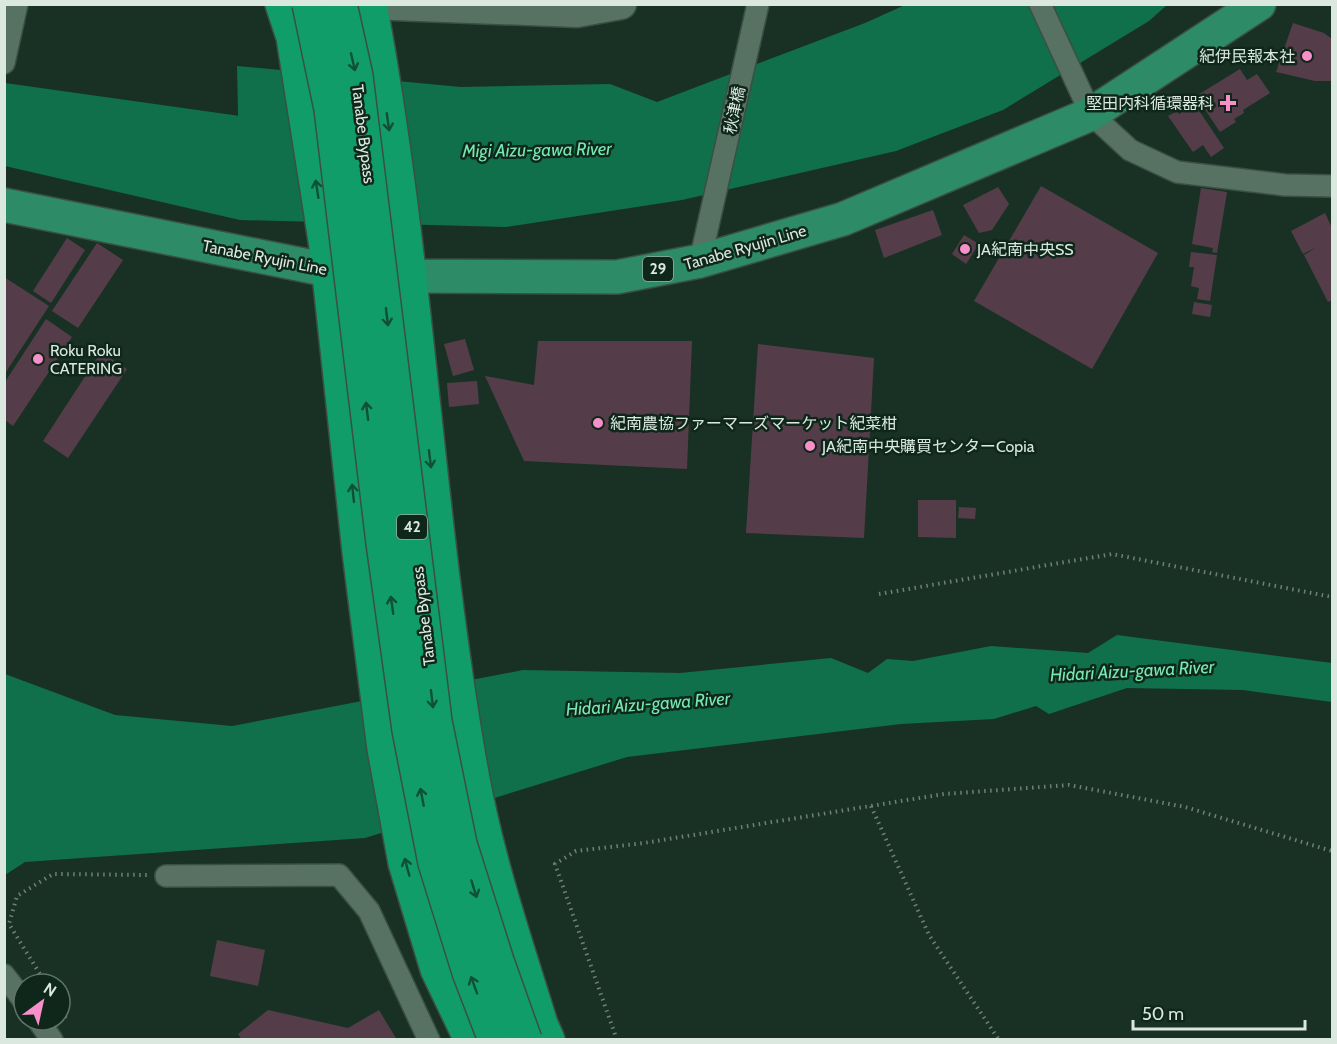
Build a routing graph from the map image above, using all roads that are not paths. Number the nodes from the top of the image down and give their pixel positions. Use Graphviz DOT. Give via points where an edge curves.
graph roads {
  1 [pos="17,4"];
  2 [pos="282,4"];
  3 [pos="309,4"];
  4 [pos="340,4"];
  5 [pos="621,4"];
  6 [pos="1040,4"];
  7 [pos="1259,4"];
  8 [pos="370,5"];
  9 [pos="757,6"];
  10 [pos="4,63"];
  11 [pos="1088,107"];
  12 [pos="1332,186"];
  13 [pos="4,205"];
  14 [pos="327,259"];
  15 [pos="407,260"];
  16 [pos="700,261"];
  17 [pos="166,876"];
  18 [pos="429,1040"];
  19 [pos="471,1040"];
  20 [pos="495,1040"];
  21 [pos="525,1040"];
  22 [pos="548,1040"];
  1 -- 10 [label="street"];
  14 -- 2 [label="highway, one-way" via="293,37"];
  20 -- 3 [label="highway, Tanabe Bypass / 42, one-way, bridge" via="435,863 408,730 331,109"];
  4 -- 21 [label="highway, Tanabe Bypass / 42, one-way, bridge" via="356,76 435,721 460,844"];
  5 -- 8 [label="street" via="577,12"];
  6 -- 11 [label="street"];
  7 -- 11 [label="main road, Tanabe Ryujin Line / 29"];
  8 -- 15 [label="highway, one-way"];
  9 -- 16 [label="street, 秋津橋"];
  11 -- 12 [label="street" via="1130,150 1177,172 1285,185"];
  11 -- 16 [label="main road, Tanabe Ryujin Line / 29" via="843,219"];
  13 -- 14 [label="main road, Tanabe Ryujin Line / 29"];
  14 -- 15 [label="main road, Tanabe Ryujin Line / 29"];
  19 -- 14 [label="highway, one-way" via="436,969 405,863 384,749"];
  15 -- 16 [label="main road, Tanabe Ryujin Line / 29" via="617,277"];
  15 -- 22 [label="highway, one-way" via="471,770 494,872"];
  17 -- 18 [label="street" via="339,875 369,911"];
}
